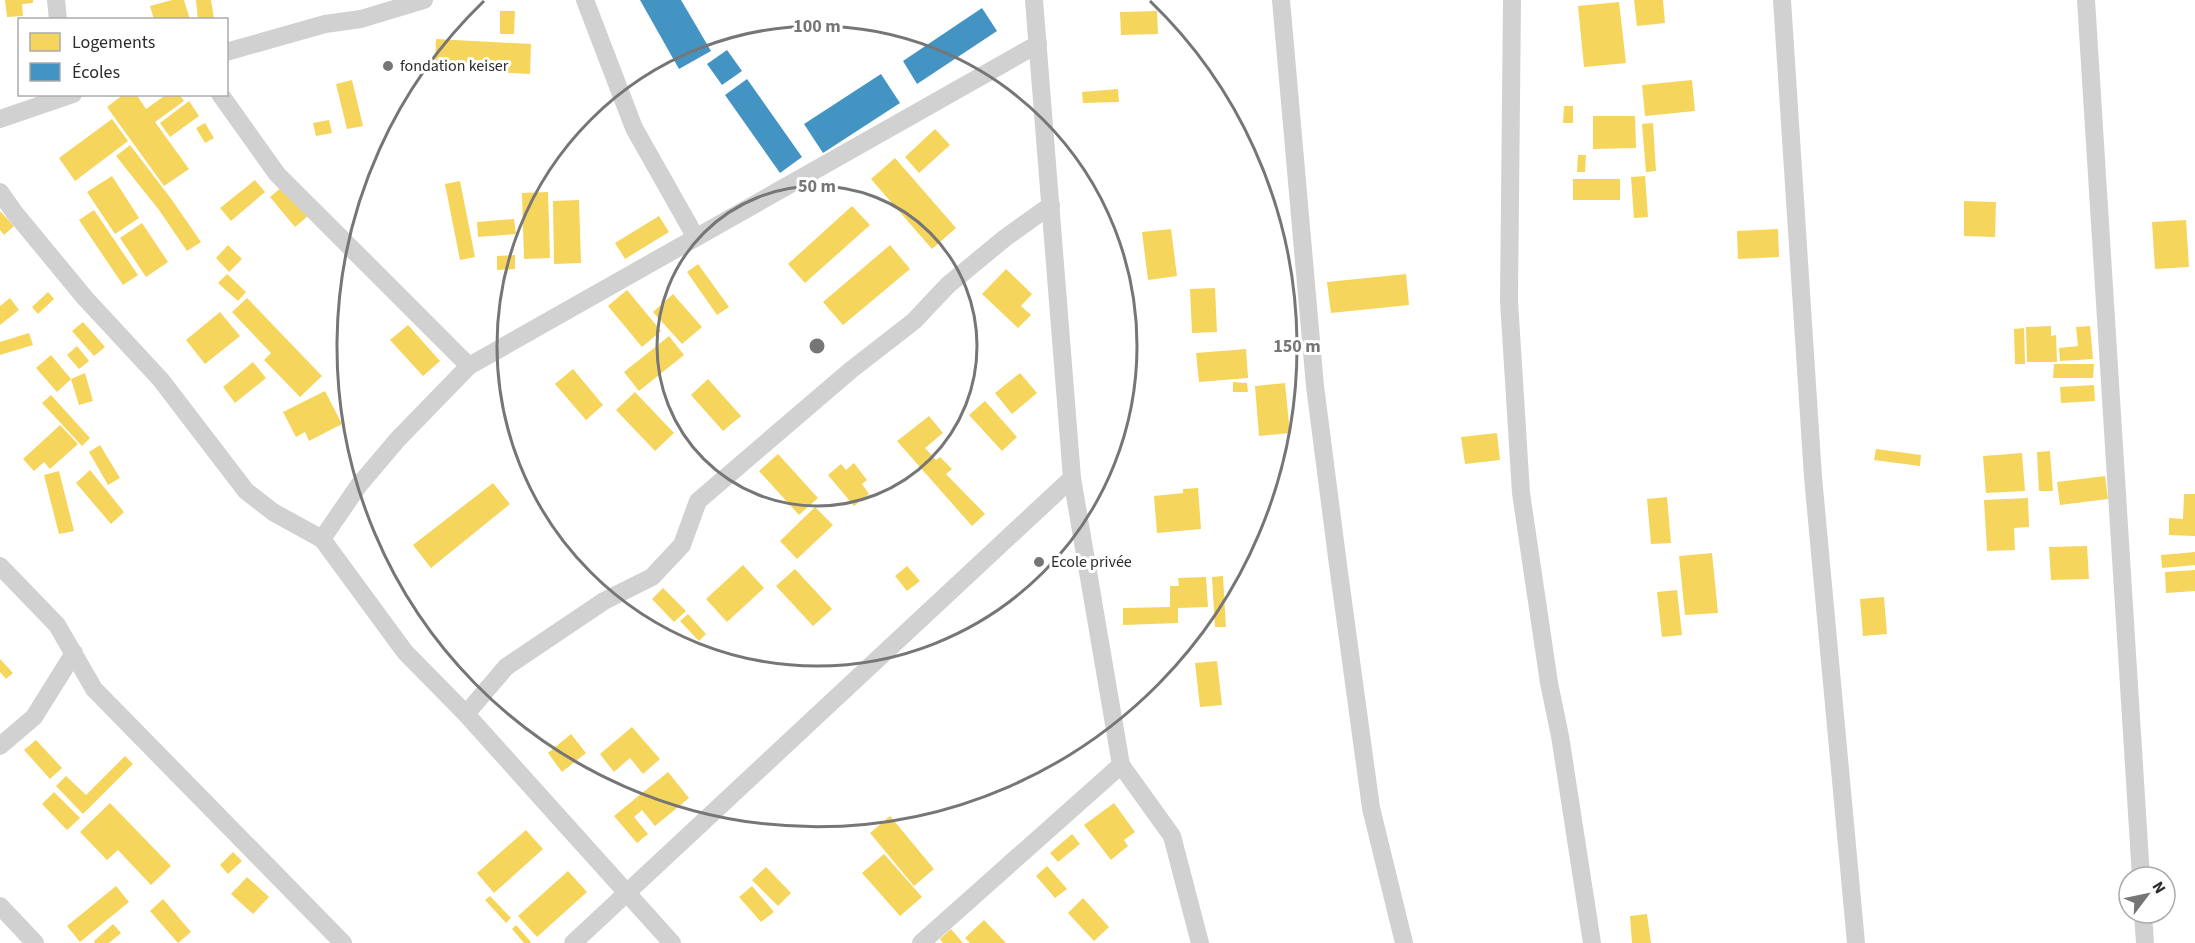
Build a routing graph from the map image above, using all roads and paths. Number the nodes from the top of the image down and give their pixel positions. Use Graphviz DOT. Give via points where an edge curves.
graph roads {
  1 [pos="56,0"];
  2 [pos="424,0"];
  3 [pos="585,0"];
  4 [pos="1034,0"];
  5 [pos="1281,0"];
  6 [pos="1512,0"];
  7 [pos="1782,0"];
  8 [pos="2086,0"];
  9 [pos="58,18"];
  10 [pos="1038,44"];
  11 [pos="228,51"];
  12 [pos="65,96"];
  13 [pos="221,96"];
  14 [pos="0,119"];
  15 [pos="0,192"];
  16 [pos="1051,205"];
  17 [pos="695,236"];
  18 [pos="469,366"];
  19 [pos="1072,478"];
  20 [pos="322,539"];
  21 [pos="0,566"];
  22 [pos="74,653"];
  23 [pos="466,714"];
  24 [pos="0,746"];
  25 [pos="1121,765"];
  26 [pos="2140,865"];
  27 [pos="628,892"];
  28 [pos="0,906"];
  29 [pos="2144,925"];
  30 [pos="35,943"];
  31 [pos="343,943"];
  32 [pos="573,943"];
  33 [pos="672,943"];
  34 [pos="921,943"];
  35 [pos="1200,943"];
  36 [pos="1404,943"];
  37 [pos="1592,943"];
  38 [pos="1856,943"];
  39 [pos="2145,943"];
  1 -- 9 [label="street"];
  2 -- 11 [label="street"];
  3 -- 17 [label="street" via="634,128"];
  4 -- 10 [label="street"];
  5 -- 36 [label="street" via="1315,386 1336,554 1371,808"];
  6 -- 37 [label="street" via="1509,300 1521,493"];
  7 -- 38 [label="street" via="1813,477"];
  8 -- 26 [label="street"];
  10 -- 16 [label="street"];
  10 -- 17 [label="street"];
  12 -- 14 [label="street"];
  13 -- 18 [label="street" via="277,174"];
  15 -- 20 [label="street" via="86,298 161,380 246,491 273,512"];
  16 -- 19 [label="street"];
  16 -- 23 [label="street" via="948,285 914,321 698,501 682,545 652,577 604,601 506,668"];
  17 -- 18 [label="street"];
  18 -- 20 [label="street" via="359,484"];
  19 -- 25 [label="street"];
  19 -- 27 [label="street"];
  20 -- 23 [label="street" via="405,652"];
  21 -- 22 [label="street" via="57,625"];
  22 -- 24 [label="street" via="34,717"];
  22 -- 31 [label="street" via="94,689"];
  23 -- 27 [label="street"];
  25 -- 34 [label="street"];
  25 -- 35 [label="street" via="1172,836"];
  27 -- 32 [label="street"];
  27 -- 33 [label="street"];
  28 -- 30 [label="street"];
  29 -- 39 [label="street"];
}
